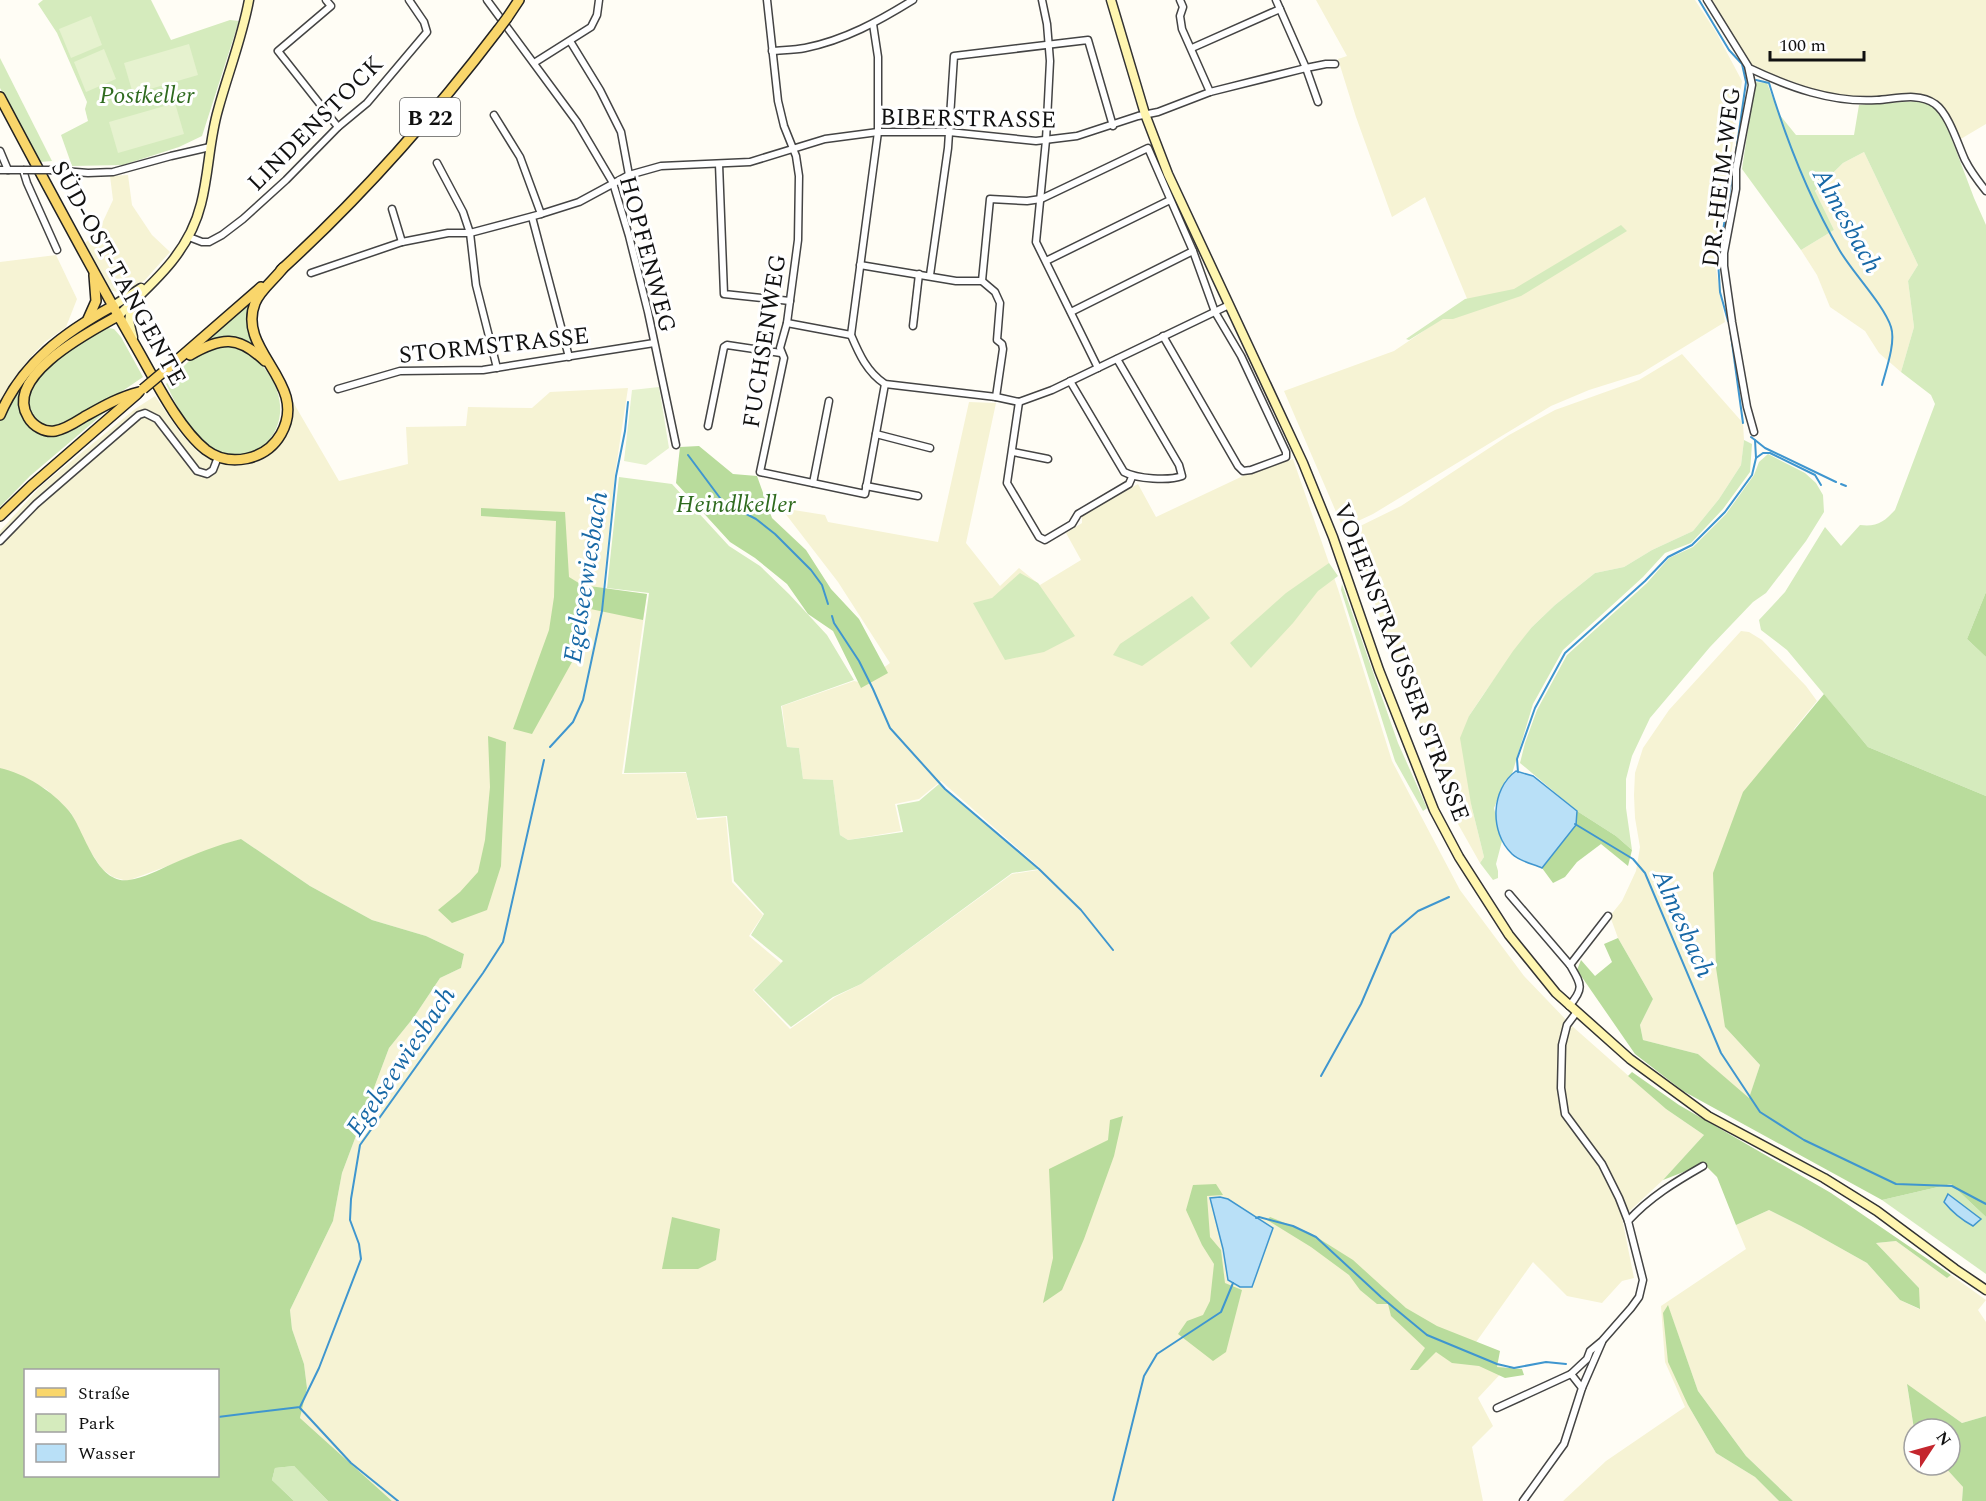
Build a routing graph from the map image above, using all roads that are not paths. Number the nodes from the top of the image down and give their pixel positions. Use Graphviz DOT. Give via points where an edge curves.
graph roads {
  1 [pos="249,0"];
  2 [pos="326,0"];
  3 [pos="409,0"];
  4 [pos="487,0"];
  5 [pos="519,0"];
  6 [pos="598,0"];
  7 [pos="767,0"];
  8 [pos="914,0"];
  9 [pos="1042,0"];
  10 [pos="1111,0"];
  11 [pos="1180,0"];
  12 [pos="1276,0"];
  13 [pos="1707,0"];
  14 [pos="1280,9"];
  15 [pos="873,24"];
  16 [pos="570,41"];
  17 [pos="1049,44"];
  18 [pos="1192,48"];
  19 [pos="772,51"];
  20 [pos="534,63"];
  21 [pos="1335,64"];
  22 [pos="1306,68"];
  23 [pos="1749,68"];
  24 [pos="1210,92"];
  25 [pos="0,97"];
  26 [pos="1318,102"];
  27 [pos="1145,114"];
  28 [pos="494,115"];
  29 [pos="1113,126"];
  30 [pos="338,127"];
  31 [pos="878,132"];
  32 [pos="949,132"];
  33 [pos="1046,140"];
  34 [pos="210,147"];
  35 [pos="793,149"];
  36 [pos="0,151"];
  37 [pos="437,164"];
  38 [pos="719,164"];
  39 [pos="0,170"];
  40 [pos="8,170"];
  41 [pos="23,170"];
  42 [pos="629,175"];
  43 [pos="613,183"];
  44 [pos="1986,190"];
  45 [pos="1041,199"];
  46 [pos="1170,200"];
  47 [pos="392,209"];
  48 [pos="542,214"];
  49 [pos="532,217"];
  50 [pos="471,233"];
  51 [pos="189,237"];
  52 [pos="402,242"];
  53 [pos="57,250"];
  54 [pos="1193,252"];
  55 [pos="1046,261"];
  56 [pos="860,265"];
  57 [pos="283,268"];
  58 [pos="93,269"];
  59 [pos="310,273"];
  60 [pos="919,274"];
  61 [pos="930,275"];
  62 [pos="159,277"];
  63 [pos="982,281"];
  64 [pos="133,301"];
  65 [pos="790,301"];
  66 [pos="1228,305"];
  67 [pos="113,306"];
  68 [pos="1071,312"];
  69 [pos="1215,312"];
  70 [pos="118,316"];
  71 [pos="87,320"];
  72 [pos="787,323"];
  73 [pos="913,326"];
  74 [pos="851,335"];
  75 [pos="1163,336"];
  76 [pos="654,343"];
  77 [pos="134,344"];
  78 [pos="781,353"];
  79 [pos="569,357"];
  80 [pos="1117,359"];
  81 [pos="172,365"];
  82 [pos="497,368"];
  83 [pos="1098,368"];
  84 [pos="273,369"];
  85 [pos="1070,381"];
  86 [pos="885,384"];
  87 [pos="338,389"];
  88 [pos="141,391"];
  89 [pos="996,397"];
  90 [pos="830,401"];
  91 [pos="1019,402"];
  92 [pos="0,415"];
  93 [pos="708,426"];
  94 [pos="1754,432"];
  95 [pos="876,434"];
  96 [pos="676,445"];
  97 [pos="930,448"];
  98 [pos="1013,452"];
  99 [pos="218,457"];
  100 [pos="1048,459"];
  101 [pos="1132,477"];
  102 [pos="813,483"];
  103 [pos="866,486"];
  104 [pos="918,496"];
  105 [pos="0,516"];
  106 [pos="0,541"];
  107 [pos="1509,894"];
  108 [pos="1608,916"];
  109 [pos="1570,965"];
  110 [pos="1569,1006"];
  111 [pos="1576,1013"];
  112 [pos="1703,1166"];
  113 [pos="1628,1221"];
  114 [pos="1986,1290"];
  115 [pos="1602,1341"];
  116 [pos="1570,1374"];
  117 [pos="1582,1388"];
  118 [pos="1497,1408"];
  119 [pos="1523,1501"];
  1 -- 34 [label="main road"];
  2 -- 30 [label="street" via="331,6 279,51"];
  3 -- 30 [label="street, LINDENSTOCK" via="427,32 367,103"];
  4 -- 20 [label="street, HOPFENWEG"];
  5 -- 57 [label="main road, B 22, bridge" via="407,144"];
  6 -- 16 [label="street" via="591,27"];
  7 -- 19 [label="street, FUCHSENWEG"];
  8 -- 15 [label="street"];
  9 -- 17 [label="street"];
  10 -- 27 [label="main road, VOHENSTRAUSSER STRASSE"];
  11 -- 18 [label="street" via="1182,29"];
  12 -- 14 [label="street"];
  13 -- 23 [label="street"];
  14 -- 18 [label="street"];
  14 -- 22 [label="street"];
  15 -- 19 [label="street" via="805,48"];
  15 -- 31 [label="street" via="878,57"];
  16 -- 20 [label="street"];
  16 -- 42 [label="street" via="621,132"];
  17 -- 29 [label="street" via="1088,40"];
  17 -- 32 [label="street" via="954,56"];
  17 -- 33 [label="street"];
  18 -- 24 [label="street"];
  19 -- 35 [label="street, FUCHSENWEG" via="778,100"];
  20 -- 43 [label="street, HOPFENWEG" via="578,122"];
  21 -- 22 [label="street, BIBERSTRASSE"];
  22 -- 24 [label="street, BIBERSTRASSE"];
  22 -- 26 [label="street"];
  23 -- 44 [label="street" via="1794,87 1837,98 1871,101 1914,97 1930,101 1941,111 1973,175"];
  23 -- 94 [label="street, DR.-HEIM-WEG" via="1752,85 1724,266"];
  24 -- 27 [label="street, BIBERSTRASSE"];
  25 -- 58 [label="main road, SÜD-OST-TANGENTE"];
  27 -- 29 [label="street, BIBERSTRASSE"];
  27 -- 66 [label="main road, VOHENSTRAUSSER STRASSE"];
  28 -- 48 [label="street" via="520,157"];
  29 -- 33 [label="street, BIBERSTRASSE"];
  30 -- 51 [label="street, LINDENSTOCK" via="286,180 222,235 202,242"];
  31 -- 32 [label="street, BIBERSTRASSE"];
  31 -- 35 [label="street, BIBERSTRASSE" via="825,139"];
  31 -- 56 [label="street"];
  32 -- 33 [label="street, BIBERSTRASSE"];
  32 -- 61 [label="street"];
  33 -- 45 [label="street"];
  34 -- 41 [label="street, bridge" via="113,172"];
  34 -- 51 [label="main road" via="201,206"];
  35 -- 38 [label="street, BIBERSTRASSE" via="750,162"];
  35 -- 65 [label="street, FUCHSENWEG" via="798,165 800,207"];
  36 -- 40 [label="street"];
  37 -- 50 [label="street"];
  38 -- 42 [label="street, BIBERSTRASSE" via="661,166"];
  38 -- 65 [label="street" via="724,294"];
  39 -- 40 [label="street"];
  40 -- 41 [label="street"];
  41 -- 53 [label="street"];
  42 -- 43 [label="street, BIBERSTRASSE"];
  43 -- 48 [label="street, BIBERSTRASSE" via="579,202"];
  43 -- 76 [label="street, HOPFENWEG"];
  45 -- 46 [label="street" via="1148,148"];
  45 -- 55 [label="street" via="1036,242"];
  45 -- 63 [label="street" via="990,199"];
  46 -- 54 [label="street"];
  46 -- 55 [label="street"];
  47 -- 52 [label="street"];
  48 -- 49 [label="street, BIBERSTRASSE"];
  49 -- 50 [label="street, BIBERSTRASSE"];
  49 -- 79 [label="street"];
  50 -- 52 [label="street, BIBERSTRASSE"];
  50 -- 82 [label="street" via="476,285"];
  51 -- 62 [label="main road"];
  52 -- 59 [label="street, BIBERSTRASSE"];
  54 -- 68 [label="street"];
  54 -- 69 [label="street"];
  55 -- 68 [label="street"];
  56 -- 60 [label="street"];
  56 -- 74 [label="street"];
  57 -- 81 [label="main road, B 22"];
  57 -- 84 [label="main road, B 22" via="255,302 252,315 256,339"];
  58 -- 67 [label="main road, SÜD-OST-TANGENTE"];
  58 -- 71 [label="main road" via="96,301"];
  60 -- 61 [label="street"];
  60 -- 73 [label="street"];
  61 -- 63 [label="street"];
  62 -- 64 [label="main road"];
  62 -- 67 [label="main road"];
  63 -- 89 [label="street" via="995,292 1000,303 997,340 1003,350"];
  64 -- 70 [label="main road"];
  64 -- 77 [label="main road" via="129,321"];
  65 -- 72 [label="street, FUCHSENWEG"];
  66 -- 69 [label="street"];
  66 -- 110 [label="main road, VOHENSTRAUSSER STRASSE" via="1309,477 1434,810 1509,935"];
  67 -- 70 [label="main road, SÜD-OST-TANGENTE"];
  67 -- 71 [label="main road"];
  68 -- 83 [label="street"];
  69 -- 75 [label="street"];
  69 -- 75 [label="street" via="1241,356 1286,457 1243,471"];
  70 -- 77 [label="main road, SÜD-OST-TANGENTE"];
  70 -- 88 [label="main road" via="66,347 46,364 27,387 24,409 39,428 56,431 122,396"];
  71 -- 92 [label="main road" via="40,356 12,391"];
  72 -- 74 [label="street"];
  72 -- 78 [label="street, FUCHSENWEG"];
  74 -- 86 [label="street" via="867,367"];
  75 -- 80 [label="street"];
  76 -- 79 [label="street, STORMSTRASSE"];
  76 -- 96 [label="street, HOPFENWEG"];
  77 -- 99 [label="main road, SÜD-OST-TANGENTE" via="191,436"];
  78 -- 93 [label="street" via="724,347"];
  78 -- 102 [label="street, FUCHSENWEG" via="784,358 760,472"];
  79 -- 82 [label="street, STORMSTRASSE"];
  80 -- 83 [label="street"];
  80 -- 101 [label="street" via="1182,476"];
  81 -- 84 [label="main road, B 22" via="211,344 228,341 246,345"];
  81 -- 88 [label="main road, B 22, bridge"];
  82 -- 87 [label="street, STORMSTRASSE" via="400,371"];
  83 -- 85 [label="street"];
  84 -- 99 [label="main road, B 22" via="286,393 288,408 280,435 263,453 248,459"];
  85 -- 91 [label="street"];
  85 -- 101 [label="street" via="1124,472"];
  86 -- 89 [label="street"];
  86 -- 95 [label="street"];
  88 -- 105 [label="main road, B 22"];
  89 -- 91 [label="street"];
  90 -- 102 [label="street"];
  91 -- 98 [label="street"];
  95 -- 97 [label="street"];
  95 -- 103 [label="street"];
  98 -- 100 [label="street"];
  98 -- 101 [label="street" via="1007,483 1039,537 1045,540 1072,524 1078,514 1129,484"];
  99 -- 106 [label="street" via="213,470 204,474 197,471 157,419 145,413 36,504"];
  102 -- 103 [label="street, FUCHSENWEG" via="865,494"];
  103 -- 104 [label="street"];
  107 -- 109 [label="street"];
  108 -- 109 [label="street"];
  109 -- 110 [label="street" via="1581,989"];
  110 -- 111 [label="main road, VOHENSTRAUSSER STRASSE"];
  111 -- 113 [label="street" via="1567,1025 1562,1045 1565,1114 1602,1164"];
  111 -- 114 [label="main road, VOHENSTRAUSSER STRASSE" via="1630,1059 1708,1116 1877,1211"];
  112 -- 113 [label="street" via="1643,1204"];
  113 -- 115 [label="street" via="1642,1289 1632,1308"];
  115 -- 116 [label="street"];
  115 -- 117 [label="street"];
  116 -- 117 [label="street"];
  116 -- 118 [label="street"];
  117 -- 119 [label="street" via="1564,1444"];
}
